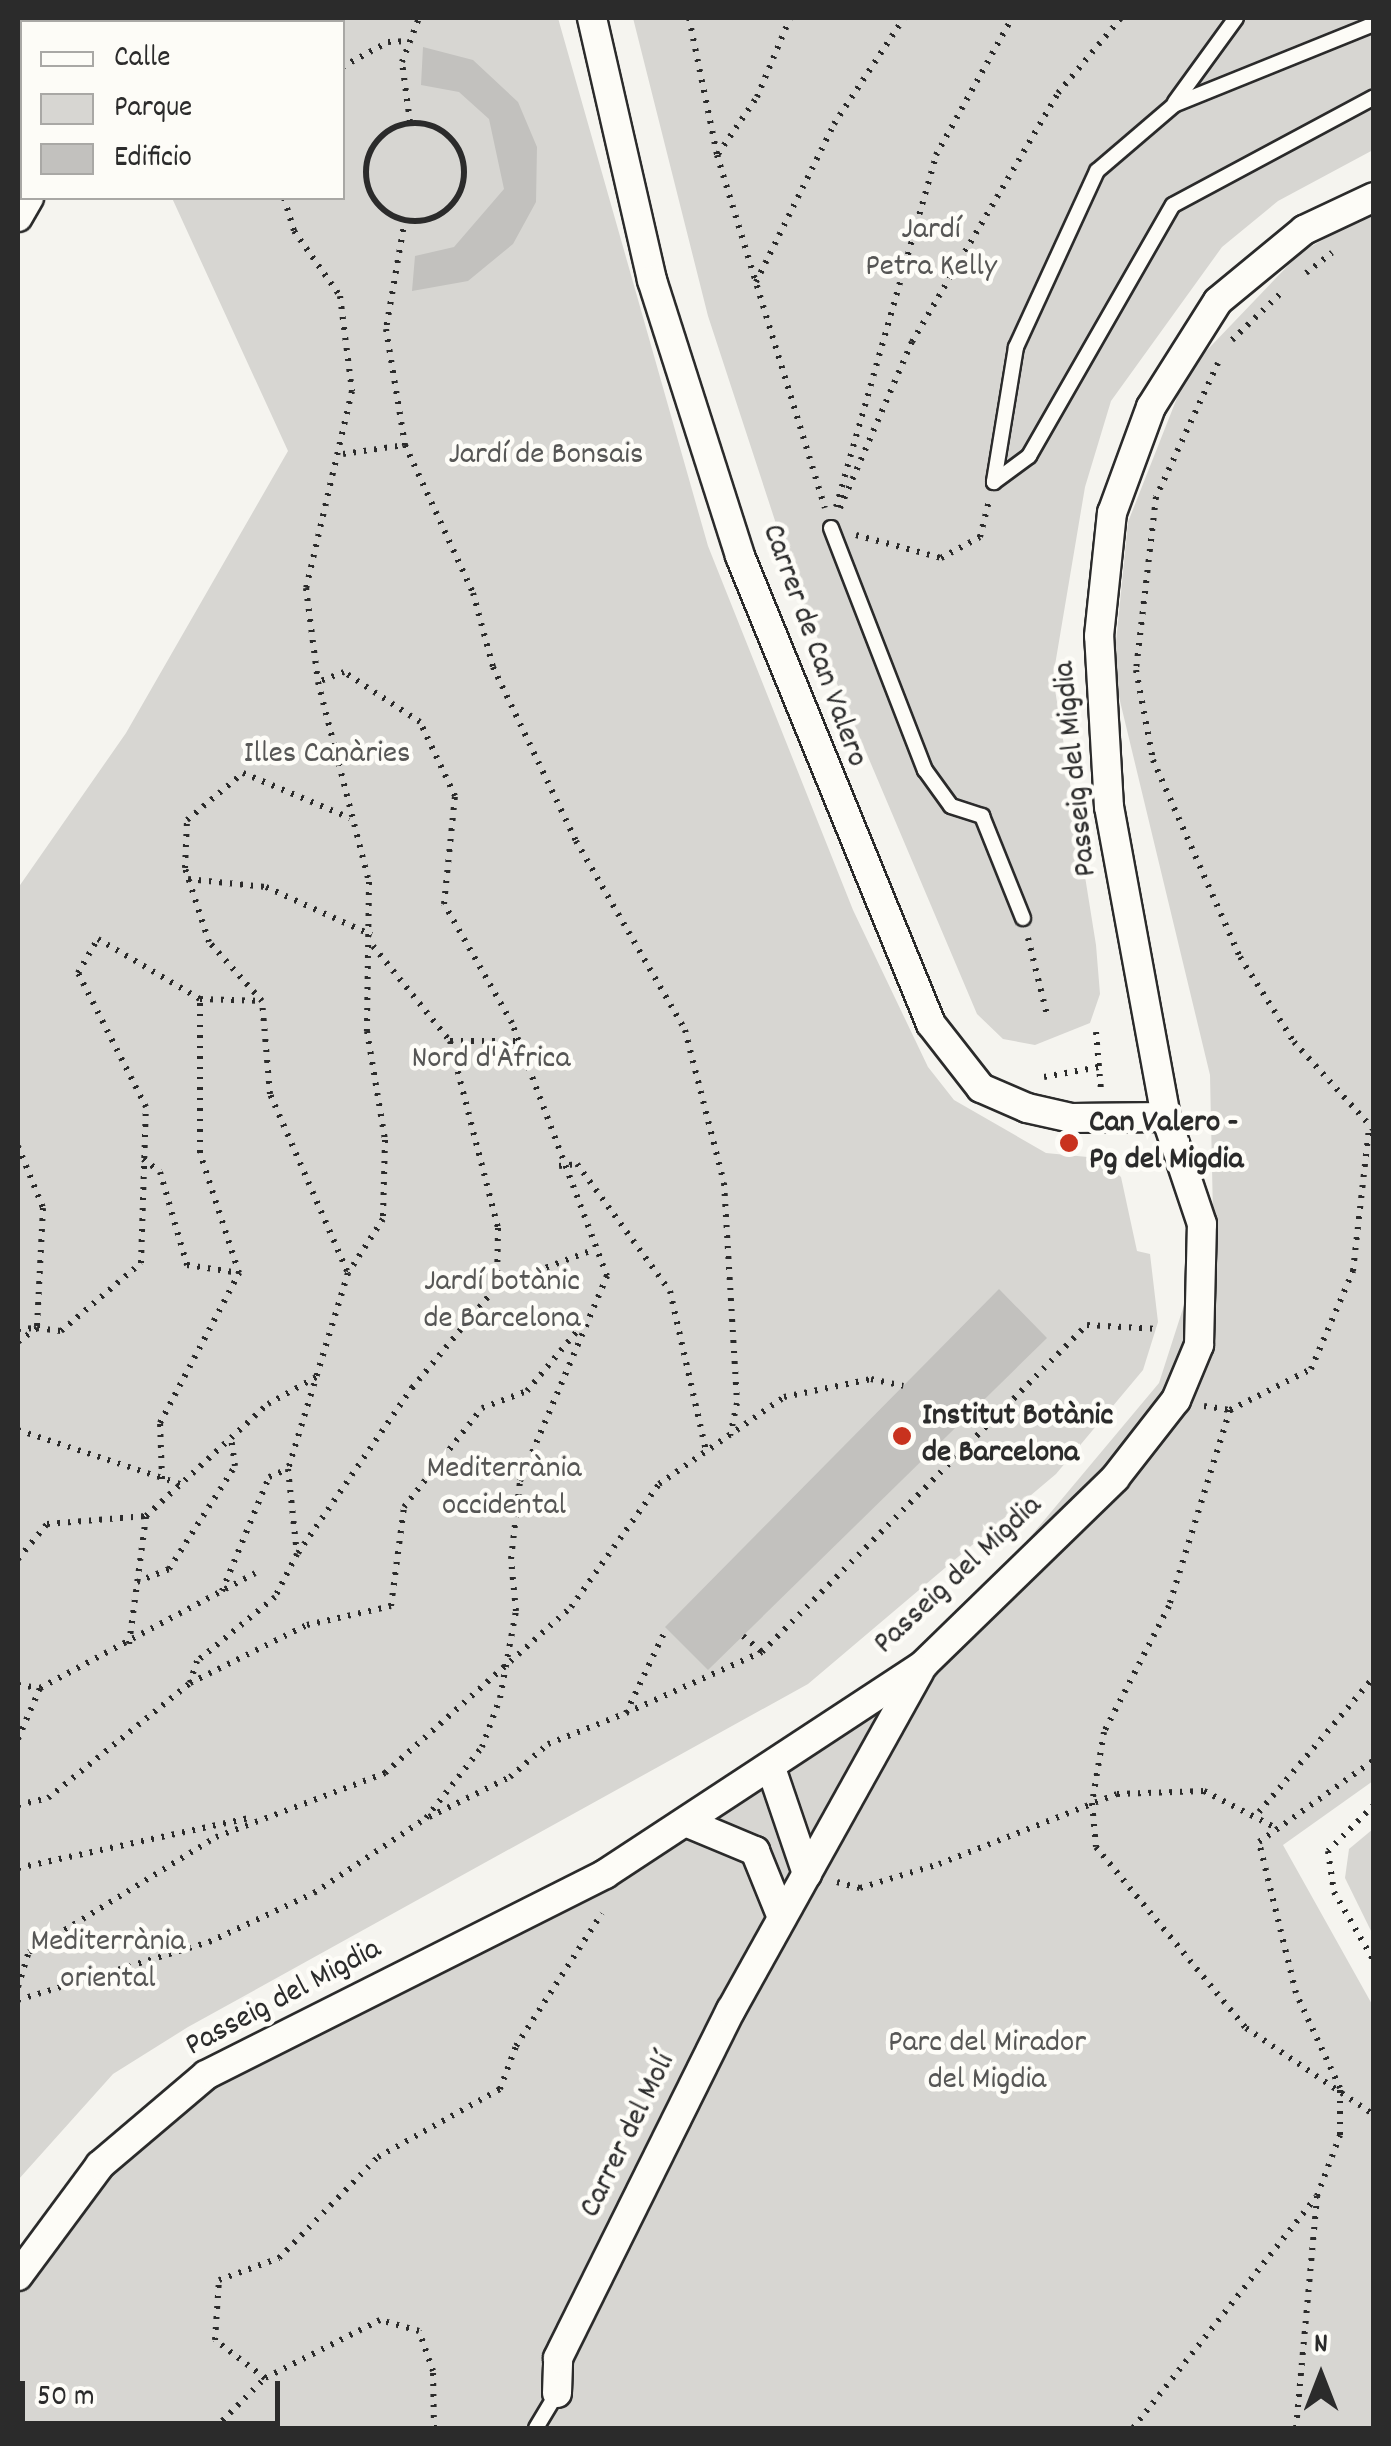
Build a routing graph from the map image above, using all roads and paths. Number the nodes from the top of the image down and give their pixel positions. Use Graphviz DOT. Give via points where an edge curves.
graph roads {
  1 [pos="419,18"];
  2 [pos="592,18"];
  3 [pos="690,18"];
  4 [pos="790,18"];
  5 [pos="904,18"];
  6 [pos="1012,18"];
  7 [pos="1121,18"];
  8 [pos="1236,18"];
  9 [pos="1374,24"];
  10 [pos="410,41"];
  11 [pos="345,65"];
  12 [pos="1374,96"];
  13 [pos="1174,104"];
  14 [pos="410,122"];
  15 [pos="717,155"];
  16 [pos="1374,197"];
  17 [pos="285,200"];
  18 [pos="405,219"];
  19 [pos="1349,240"];
  20 [pos="756,282"];
  21 [pos="405,446"];
  22 [pos="343,454"];
  23 [pos="994,482"];
  24 [pos="831,528"];
  25 [pos="318,682"];
  26 [pos="350,818"];
  27 [pos="188,879"];
  28 [pos="1023,918"];
  29 [pos="372,934"];
  30 [pos="371,944"];
  31 [pos="200,999"];
  32 [pos="262,1001"];
  33 [pos="1048,1020"];
  34 [pos="1096,1032"];
  35 [pos="450,1041"];
  36 [pos="518,1041"];
  37 [pos="1099,1067"];
  38 [pos="1033,1075"];
  39 [pos="1102,1101"];
  40 [pos="1166,1117"];
  41 [pos="1372,1127"];
  42 [pos="18,1146"];
  43 [pos="142,1158"];
  44 [pos="558,1166"];
  45 [pos="593,1250"];
  46 [pos="239,1272"];
  47 [pos="348,1272"];
  48 [pos="497,1286"];
  49 [pos="582,1325"];
  50 [pos="36,1328"];
  51 [pos="18,1329"];
  52 [pos="1159,1329"];
  53 [pos="18,1342"];
  54 [pos="319,1375"];
  55 [pos="903,1386"];
  56 [pos="18,1430"];
  57 [pos="730,1435"];
  58 [pos="231,1437"];
  59 [pos="706,1452"];
  60 [pos="288,1469"];
  61 [pos="162,1478"];
  62 [pos="180,1484"];
  63 [pos="146,1516"];
  64 [pos="297,1554"];
  65 [pos="18,1559"];
  66 [pos="255,1572"];
  67 [pos="137,1582"];
  68 [pos="221,1592"];
  69 [pos="666,1628"];
  70 [pos="743,1636"];
  71 [pos="129,1645"];
  72 [pos="762,1652"];
  73 [pos="923,1665"];
  74 [pos="503,1674"];
  75 [pos="1374,1677"];
  76 [pos="190,1683"];
  77 [pos="18,1685"];
  78 [pos="40,1688"];
  79 [pos="626,1713"];
  80 [pos="18,1739"];
  81 [pos="1374,1760"];
  82 [pos="772,1768"];
  83 [pos="1092,1803"];
  84 [pos="18,1805"];
  85 [pos="1374,1805"];
  86 [pos="1259,1812"];
  87 [pos="264,1816"];
  88 [pos="426,1818"];
  89 [pos="688,1824"];
  90 [pos="1274,1827"];
  91 [pos="18,1868"];
  92 [pos="793,1895"];
  93 [pos="602,1913"];
  94 [pos="1374,1961"];
  95 [pos="18,1987"];
  96 [pos="18,2000"];
  97 [pos="1340,2088"];
  98 [pos="1374,2115"];
  99 [pos="1317,2196"];
  100 [pos="18,2276"];
  101 [pos="265,2378"];
  102 [pos="557,2393"];
  103 [pos="214,2428"];
  104 [pos="434,2428"];
  105 [pos="536,2428"];
  106 [pos="1133,2428"];
  107 [pos="1296,2428"];
  1 -- 10 [label="path"];
  2 -- 40 [label="street, Carrer de Can Valero" via="652,280 740,556 930,1024 980,1088 1028,1108"];
  3 -- 15 [label="path"];
  4 -- 15 [label="path" via="757,97"];
  5 -- 20 [label="path" via="834,124"];
  6 -- 24 [label="path" via="936,155"];
  7 -- 24 [label="path" via="1058,93 912,342"];
  8 -- 13 [label="lane"];
  9 -- 13 [label="lane"];
  10 -- 11 [label="path" via="388,42"];
  10 -- 14 [label="path" via="402,62"];
  12 -- 23 [label="lane" via="1172,205 1029,456"];
  13 -- 23 [label="lane" via="1098,172 1016,348"];
  14 -- 18 [label="path" via="378,139 366,164 375,201"];
  14 -- 18 [label="path" via="452,139 465,176 442,214"];
  15 -- 20 [label="path"];
  16 -- 40 [label="street, Passeig del Migdia" via="1304,230 1218,301 1151,407 1112,513 1099,636 1109,807"];
  17 -- 22 [label="path" via="294,231 340,296 352,391"];
  18 -- 21 [label="path" via="386,330"];
  19 -- 41 [label="path" via="1224,348 1156,497 1136,670 1153,760 1240,957 1294,1042"];
  20 -- 24 [label="path"];
  21 -- 22 [label="path"];
  21 -- 57 [label="path" via="473,593 510,702 684,1030 724,1183 737,1403"];
  22 -- 25 [label="path" via="306,588"];
  23 -- 24 [label="path" via="980,536 940,558"];
  24 -- 28 [label="lane" via="925,770 952,806 982,816"];
  25 -- 26 [label="path"];
  25 -- 36 [label="path" via="344,672 420,722 455,796 444,904"];
  26 -- 27 [label="path" via="243,773 187,820"];
  26 -- 29 [label="path"];
  27 -- 29 [label="path" via="266,887"];
  27 -- 32 [label="path" via="209,942"];
  28 -- 33 [label="path"];
  29 -- 30 [label="path"];
  30 -- 35 [label="path"];
  30 -- 47 [label="path" via="367,1031 385,1140 384,1219"];
  31 -- 32 [label="path"];
  31 -- 43 [label="path" via="98,939 78,973 146,1107"];
  31 -- 46 [label="path" via="200,1153"];
  32 -- 47 [label="path" via="270,1094"];
  34 -- 37 [label="path"];
  35 -- 36 [label="path"];
  35 -- 48 [label="path" via="498,1228"];
  36 -- 44 [label="path"];
  37 -- 38 [label="path"];
  37 -- 39 [label="path"];
  40 -- 73 [label="street, Passeig del Migdia" via="1202,1224 1199,1345 1176,1400 1115,1478"];
  41 -- 83 [label="path" via="1352,1271 1311,1369 1230,1410 1169,1606 1104,1732"];
  42 -- 50 [label="path" via="43,1208"];
  43 -- 46 [label="path" via="160,1172 187,1264"];
  43 -- 50 [label="path" via="141,1263 61,1332"];
  44 -- 45 [label="path"];
  44 -- 59 [label="path" via="577,1164 670,1290"];
  45 -- 48 [label="path"];
  45 -- 49 [label="path" via="607,1276"];
  46 -- 61 [label="path" via="160,1422"];
  47 -- 54 [label="path"];
  48 -- 64 [label="path" via="412,1388"];
  49 -- 74 [label="path" via="520,1481 511,1559 516,1611"];
  49 -- 76 [label="path" via="527,1391 482,1408 404,1507 391,1606 307,1625"];
  50 -- 51 [label="path"];
  50 -- 53 [label="path"];
  52 -- 72 [label="path" via="1088,1325"];
  54 -- 58 [label="path"];
  54 -- 60 [label="path"];
  55 -- 57 [label="path" via="872,1379 784,1397"];
  56 -- 61 [label="path"];
  57 -- 59 [label="path"];
  58 -- 62 [label="path"];
  58 -- 67 [label="path" via="235,1466 169,1568"];
  59 -- 74 [label="path" via="658,1484 571,1606"];
  60 -- 64 [label="path"];
  60 -- 68 [label="path" via="269,1478"];
  61 -- 62 [label="path"];
  62 -- 63 [label="path"];
  63 -- 65 [label="path" via="46,1524"];
  63 -- 67 [label="path"];
  64 -- 76 [label="path" via="275,1598 196,1662"];
  66 -- 68 [label="path"];
  67 -- 71 [label="path"];
  68 -- 71 [label="path"];
  69 -- 79 [label="path"];
  70 -- 72 [label="path"];
  71 -- 78 [label="path"];
  72 -- 79 [label="path"];
  73 -- 82 [label="street, Passeig del Migdia"];
  73 -- 92 [label="street, Carrer del Molí"];
  74 -- 87 [label="path" via="385,1773"];
  74 -- 88 [label="path" via="482,1747"];
  75 -- 86 [label="path"];
  76 -- 84 [label="path" via="48,1798"];
  77 -- 78 [label="path"];
  78 -- 80 [label="path"];
  79 -- 88 [label="path" via="548,1744 510,1777"];
  81 -- 90 [label="path"];
  82 -- 89 [label="street, Passeig del Migdia"];
  82 -- 92 [label="street"];
  83 -- 86 [label="path" via="1204,1791"];
  83 -- 92 [label="path" via="860,1888"];
  83 -- 97 [label="path" via="1096,1847 1246,2028"];
  85 -- 94 [label="path" via="1328,1851 1334,1892"];
  86 -- 90 [label="path"];
  87 -- 91 [label="path"];
  87 -- 95 [label="path" via="29,1952"];
  88 -- 96 [label="path" via="314,1893 209,1942"];
  89 -- 92 [label="street" via="754,1851"];
  89 -- 100 [label="street, Passeig del Migdia" via="206,2075 100,2165"];
  90 -- 97 [label="path" via="1259,1842 1270,1900 1296,1993"];
  92 -- 102 [label="street, Carrer del Molí" via="558,2358"];
  93 -- 101 [label="path" via="516,2046 500,2089 378,2158 279,2258 219,2280 215,2340"];
  97 -- 98 [label="path"];
  97 -- 99 [label="path" via="1340,2135"];
  99 -- 106 [label="path"];
  99 -- 107 [label="path"];
  101 -- 103 [label="path"];
  101 -- 104 [label="path" via="380,2320 399,2321 428,2350"];
  102 -- 105 [label="lane"];
}
